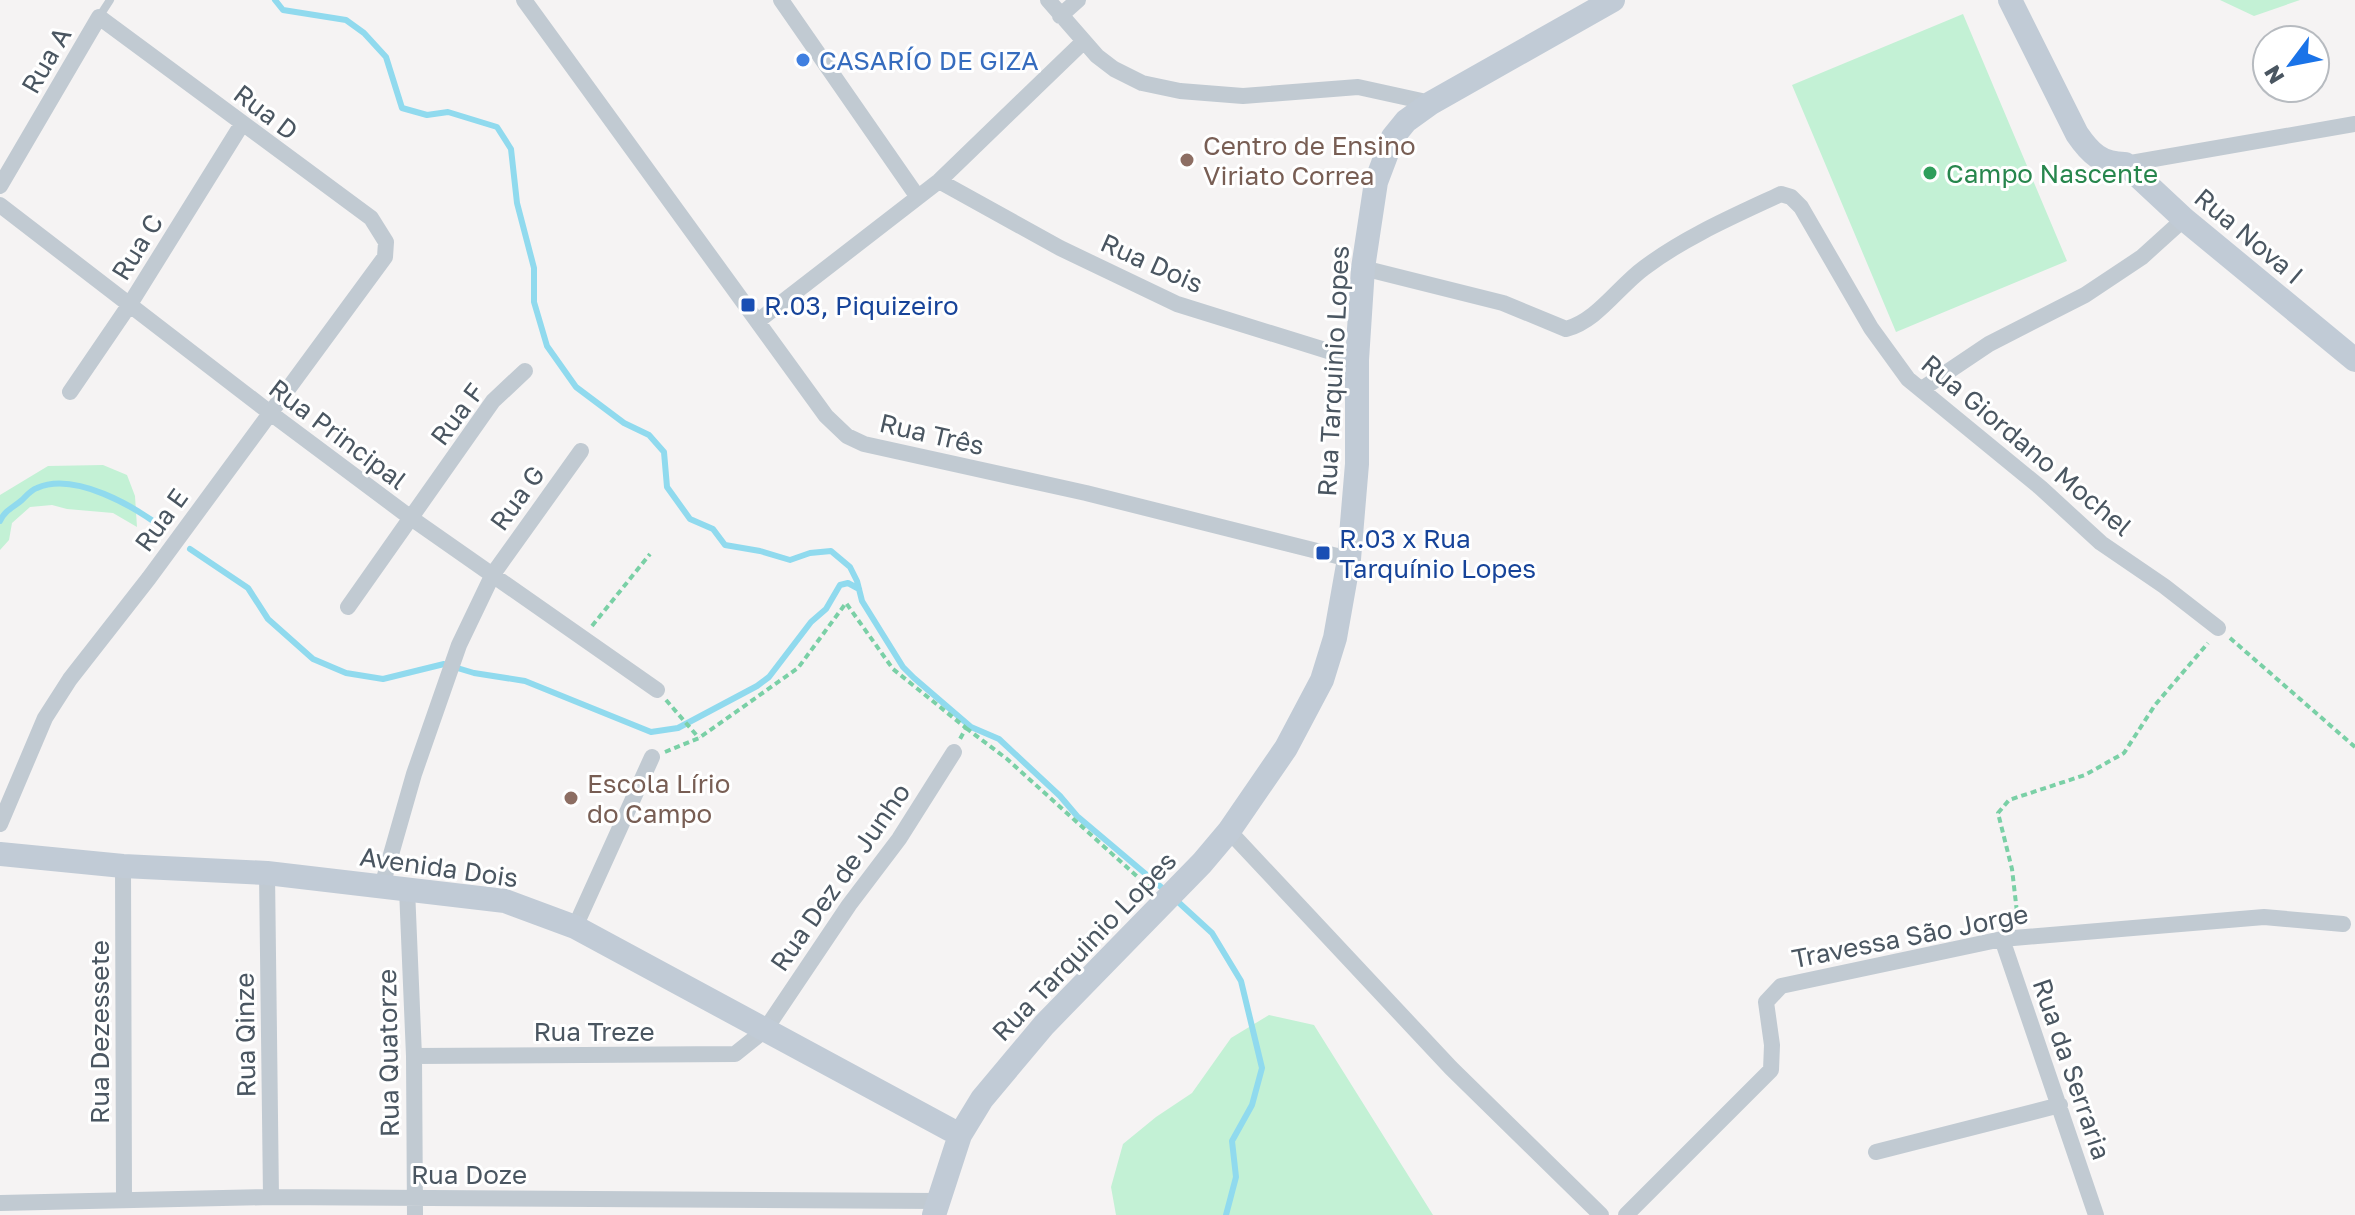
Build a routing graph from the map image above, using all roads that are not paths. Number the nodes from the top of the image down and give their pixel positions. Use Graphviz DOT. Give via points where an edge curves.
graph roads {
  1 [pos="110,0"];
  2 [pos="524,0"];
  3 [pos="781,0"];
  4 [pos="1048,0"];
  5 [pos="1078,0"];
  6 [pos="2010,0"];
  7 [pos="1605,2"];
  8 [pos="1060,16"];
  9 [pos="99,17"];
  10 [pos="1083,42"];
  11 [pos="1431,103"];
  12 [pos="242,124"];
  13 [pos="2355,124"];
  14 [pos="2125,164"];
  15 [pos="939,181"];
  16 [pos="0,186"];
  17 [pos="917,196"];
  18 [pos="0,205"];
  19 [pos="2184,219"];
  20 [pos="385,257"];
  21 [pos="1363,268"];
  22 [pos="130,304"];
  23 [pos="758,321"];
  24 [pos="1357,360"];
  25 [pos="2355,360"];
  26 [pos="525,371"];
  27 [pos="1922,389"];
  28 [pos="70,392"];
  29 [pos="269,412"];
  30 [pos="581,451"];
  31 [pos="411,518"];
  32 [pos="1349,559"];
  33 [pos="493,574"];
  34 [pos="348,607"];
  35 [pos="2218,628"];
  36 [pos="657,690"];
  37 [pos="954,752"];
  38 [pos="652,757"];
  39 [pos="0,824"];
  40 [pos="1229,831"];
  41 [pos="0,854"];
  42 [pos="123,866"];
  43 [pos="267,873"];
  44 [pos="382,886"];
  45 [pos="407,889"];
  46 [pos="2343,924"];
  47 [pos="575,927"];
  48 [pos="2002,939"];
  49 [pos="765,1030"];
  50 [pos="414,1056"];
  51 [pos="2060,1105"];
  52 [pos="960,1135"];
  53 [pos="1876,1152"];
  54 [pos="271,1197"];
  55 [pos="415,1198"];
  56 [pos="124,1199"];
  57 [pos="0,1203"];
  58 [pos="936,1208"];
  59 [pos="415,1215"];
  60 [pos="1601,1215"];
  61 [pos="1626,1215"];
  62 [pos="2096,1215"];
  1 -- 9 [label="lane, Rua A"];
  2 -- 23 [label="street, Rua Três"];
  3 -- 17 [label="street"];
  4 -- 8 [label="street"];
  5 -- 8 [label="street"];
  6 -- 14 [label="street, Rua Nova I" via="2077,134 2098,159"];
  7 -- 11 [label="street, Rua Tarquinio Lopes"];
  8 -- 10 [label="street"];
  9 -- 12 [label="street, Rua D"];
  9 -- 16 [label="street, Rua A"];
  10 -- 11 [label="street" via="1114,69 1142,83 1180,91 1243,96 1358,87"];
  10 -- 15 [label="street"];
  11 -- 21 [label="street, Rua Tarquinio Lopes" via="1406,121 1383,158"];
  12 -- 20 [label="street, Rua D" via="371,218 386,242"];
  12 -- 22 [label="street, Rua C"];
  13 -- 14 [label="street"];
  14 -- 19 [label="street, Rua Nova I"];
  15 -- 17 [label="street"];
  15 -- 24 [label="street, Rua Dois" via="1177,304"];
  17 -- 23 [label="street"];
  18 -- 22 [label="street, Rua Principal"];
  19 -- 25 [label="street, Rua Nova I"];
  19 -- 27 [label="street" via="2142,257 2085,295 1989,344"];
  20 -- 29 [label="street, Rua E"];
  21 -- 24 [label="street, Rua Tarquinio Lopes"];
  21 -- 27 [label="street, Rua Giordano Mochel" via="1503,303 1566,329 1586,320 1643,268 1781,194 1801,207 1871,328 1908,379"];
  22 -- 28 [label="street, Rua C"];
  22 -- 29 [label="street, Rua Principal"];
  23 -- 32 [label="street, Rua Três" via="835,427 864,444"];
  24 -- 32 [label="street, Rua Tarquinio Lopes" via="1357,464"];
  26 -- 31 [label="street, Rua F" via="493,401"];
  27 -- 35 [label="street, Rua Giordano Mochel" via="2101,543"];
  29 -- 31 [label="street, Rua Principal"];
  29 -- 39 [label="street, Rua E" via="70,679 45,718"];
  30 -- 33 [label="street, Rua G"];
  31 -- 33 [label="street, Rua Principal"];
  31 -- 34 [label="street, Rua F"];
  32 -- 40 [label="street, Rua Tarquinio Lopes" via="1322,680 1286,748"];
  33 -- 36 [label="street, Rua Principal"];
  33 -- 44 [label="street, Rua G" via="456,654"];
  37 -- 49 [label="street, Rua Dez de Junho"];
  38 -- 47 [label="street"];
  40 -- 52 [label="street, Rua Tarquinio Lopes" via="1044,1025 982,1099"];
  40 -- 60 [label="street" via="1451,1068"];
  41 -- 42 [label="street, Avenida Dois"];
  42 -- 43 [label="street, Avenida Dois"];
  42 -- 56 [label="street, Rua Dezessete"];
  43 -- 44 [label="street, Avenida Dois"];
  43 -- 54 [label="street, Rua Qinze"];
  44 -- 45 [label="street, Avenida Dois"];
  45 -- 47 [label="street, Avenida Dois" via="505,901"];
  45 -- 50 [label="street, Rua Quatorze"];
  46 -- 48 [label="street, Travessa São Jorge" via="2264,917"];
  47 -- 49 [label="street, Avenida Dois"];
  48 -- 51 [label="street, Rua da Serraria"];
  48 -- 61 [label="street, Travessa São Jorge" via="1781,986 1766,1002 1771,1070"];
  49 -- 50 [label="street, Rua Treze" via="735,1054"];
  49 -- 52 [label="street, Avenida Dois"];
  50 -- 55 [label="street, Rua Quatorze"];
  51 -- 53 [label="street"];
  51 -- 62 [label="street, Rua da Serraria"];
  52 -- 58 [label="street, Rua Tarquinio Lopes"];
  54 -- 55 [label="street, Rua Doze"];
  54 -- 56 [label="street, Rua Doze"];
  55 -- 58 [label="street, Rua Doze"];
  55 -- 59 [label="street, Rua Quatorze"];
  56 -- 57 [label="street, Rua Doze"];
}
